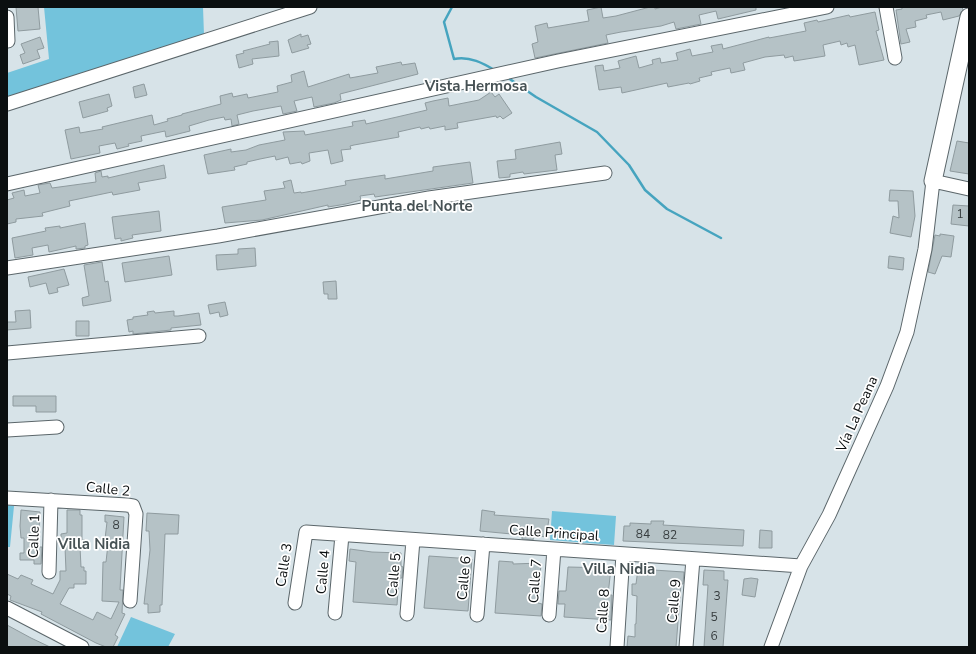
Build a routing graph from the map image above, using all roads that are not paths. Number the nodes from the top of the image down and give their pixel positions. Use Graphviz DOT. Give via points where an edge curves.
graph roads {
  1 [pos="310,7"];
  2 [pos="827,7"];
  3 [pos="886,7"];
  4 [pos="7,17"];
  5 [pos="969,17"];
  6 [pos="8,41"];
  7 [pos="895,58"];
  8 [pos="7,104"];
  9 [pos="605,173"];
  10 [pos="933,181"];
  11 [pos="7,184"];
  12 [pos="969,190"];
  13 [pos="7,268"];
  14 [pos="199,336"];
  15 [pos="7,353"];
  16 [pos="57,427"];
  17 [pos="7,430"];
  18 [pos="7,498"];
  19 [pos="51,500"];
  20 [pos="306,532"];
  21 [pos="342,535"];
  22 [pos="413,540"];
  23 [pos="483,544"];
  24 [pos="554,549"];
  25 [pos="623,554"];
  26 [pos="693,558"];
  27 [pos="801,566"];
  28 [pos="49,572"];
  29 [pos="130,602"];
  30 [pos="295,603"];
  31 [pos="7,608"];
  32 [pos="335,613"];
  33 [pos="407,614"];
  34 [pos="477,615"];
  35 [pos="549,615"];
  36 [pos="82,647"];
  37 [pos="617,647"];
  38 [pos="686,647"];
  39 [pos="771,647"];
  1 -- 8 [label="street"];
  2 -- 11 [label="street" via="558,61"];
  3 -- 7 [label="street"];
  4 -- 6 [label="street"];
  5 -- 10 [label="main road"];
  9 -- 13 [label="street" via="429,198 218,236"];
  10 -- 12 [label="street"];
  10 -- 27 [label="street, Vía La Peana" via="925,249 907,332 887,386 829,515"];
  14 -- 15 [label="street"];
  16 -- 17 [label="street"];
  18 -- 19 [label="street, Calle 2"];
  19 -- 28 [label="street, Calle 1"];
  19 -- 29 [label="street, Calle 2" via="131,505 136,509"];
  20 -- 21 [label="street, Calle Principal"];
  20 -- 30 [label="street, Calle 3"];
  21 -- 22 [label="street, Calle Principal"];
  21 -- 32 [label="street, Calle 4"];
  22 -- 23 [label="street, Calle Principal"];
  22 -- 33 [label="street, Calle 5"];
  23 -- 24 [label="street, Calle Principal"];
  23 -- 34 [label="street, Calle 6"];
  24 -- 25 [label="street, Calle Principal"];
  24 -- 35 [label="street, Calle 7"];
  25 -- 26 [label="street, Calle Principal"];
  25 -- 37 [label="street, Calle 8"];
  26 -- 27 [label="street, Calle Principal"];
  26 -- 38 [label="street, Calle 9"];
  27 -- 39 [label="street, Vía La Peana"];
  31 -- 36 [label="street"];
}
